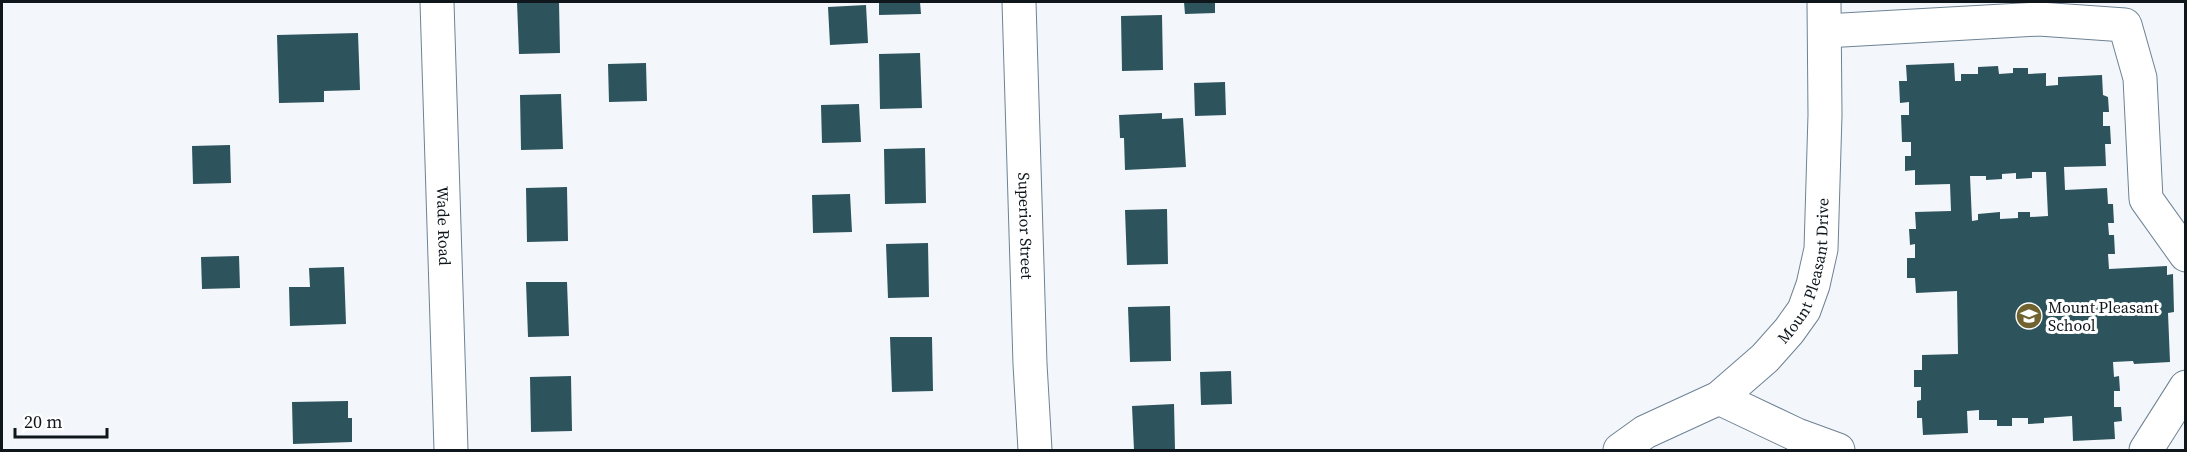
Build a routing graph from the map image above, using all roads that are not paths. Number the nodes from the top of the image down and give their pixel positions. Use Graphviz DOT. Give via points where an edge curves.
graph roads {
  1 [pos="437,2"];
  2 [pos="1019,2"];
  3 [pos="1825,16"];
  4 [pos="2186,255"];
  5 [pos="2186,387"];
  6 [pos="1719,398"];
  7 [pos="451,450"];
  8 [pos="1035,450"];
  9 [pos="1620,450"];
  10 [pos="1838,450"];
  11 [pos="2146,450"];
  1 -- 7 [label="street, Wade Road"];
  2 -- 8 [label="street, Superior Street"];
  3 -- 4 [label="street" via="2038,19 2125,25 2140,78 2146,199"];
  3 -- 6 [label="street, Mount Pleasant Drive" via="1821,249 1813,285 1804,310 1790,331"];
  5 -- 11 [label="street"];
  6 -- 9 [label="street, Mount Pleasant Drive" via="1645,432"];
  6 -- 10 [label="street"];
}
